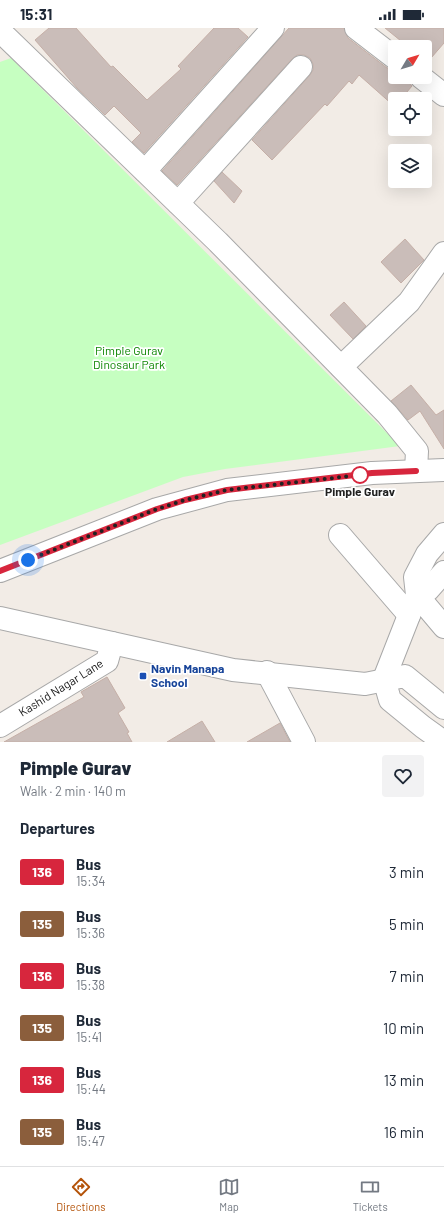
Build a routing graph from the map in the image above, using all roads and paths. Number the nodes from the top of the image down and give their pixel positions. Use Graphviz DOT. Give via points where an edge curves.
graph roads {
  1 [pos="356,28"];
  2 [pos="271,29"];
  3 [pos="5,35"];
  4 [pos="388,53"];
  5 [pos="301,67"];
  6 [pos="430,84"];
  7 [pos="444,95"];
  8 [pos="145,172"];
  9 [pos="178,203"];
  10 [pos="444,253"];
  11 [pos="341,367"];
  12 [pos="444,470"];
  13 [pos="416,471"];
  14 [pos="444,534"];
  15 [pos="340,535"];
  16 [pos="0,571"];
  17 [pos="444,572"];
  18 [pos="417,595"];
  19 [pos="409,615"];
  20 [pos="0,618"];
  21 [pos="444,626"];
  22 [pos="112,643"];
  23 [pos="267,672"];
  24 [pos="384,679"];
  25 [pos="444,708"];
  26 [pos="0,726"];
  27 [pos="0,732"];
  28 [pos="5,742"];
  29 [pos="304,742"];
  30 [pos="444,742"];
  1 -- 4 [label="street"];
  2 -- 8 [label="street"];
  3 -- 8 [label="street"];
  5 -- 9 [label="street"];
  6 -- 7 [label="street"];
  8 -- 9 [label="street"];
  9 -- 11 [label="street"];
  10 -- 11 [label="street" via="409,302"];
  11 -- 13 [label="street" via="387,414 417,451"];
  12 -- 13 [label="street"];
  13 -- 16 [label="street" via="372,473 227,490 185,500"];
  14 -- 18 [label="street" via="427,554 415,578"];
  15 -- 19 [label="street"];
  17 -- 18 [label="street" via="428,590"];
  18 -- 19 [label="street"];
  18 -- 21 [label="street"];
  19 -- 24 [label="street"];
  20 -- 22 [label="street"];
  22 -- 23 [label="street" via="233,670"];
  22 -- 26 [label="street, Kashid Nagar Lane" via="107,661"];
  23 -- 24 [label="street" via="365,684"];
  23 -- 29 [label="street"];
  24 -- 25 [label="street" via="405,676"];
  24 -- 30 [label="street" via="390,700"];
  27 -- 28 [label="street"];
}
